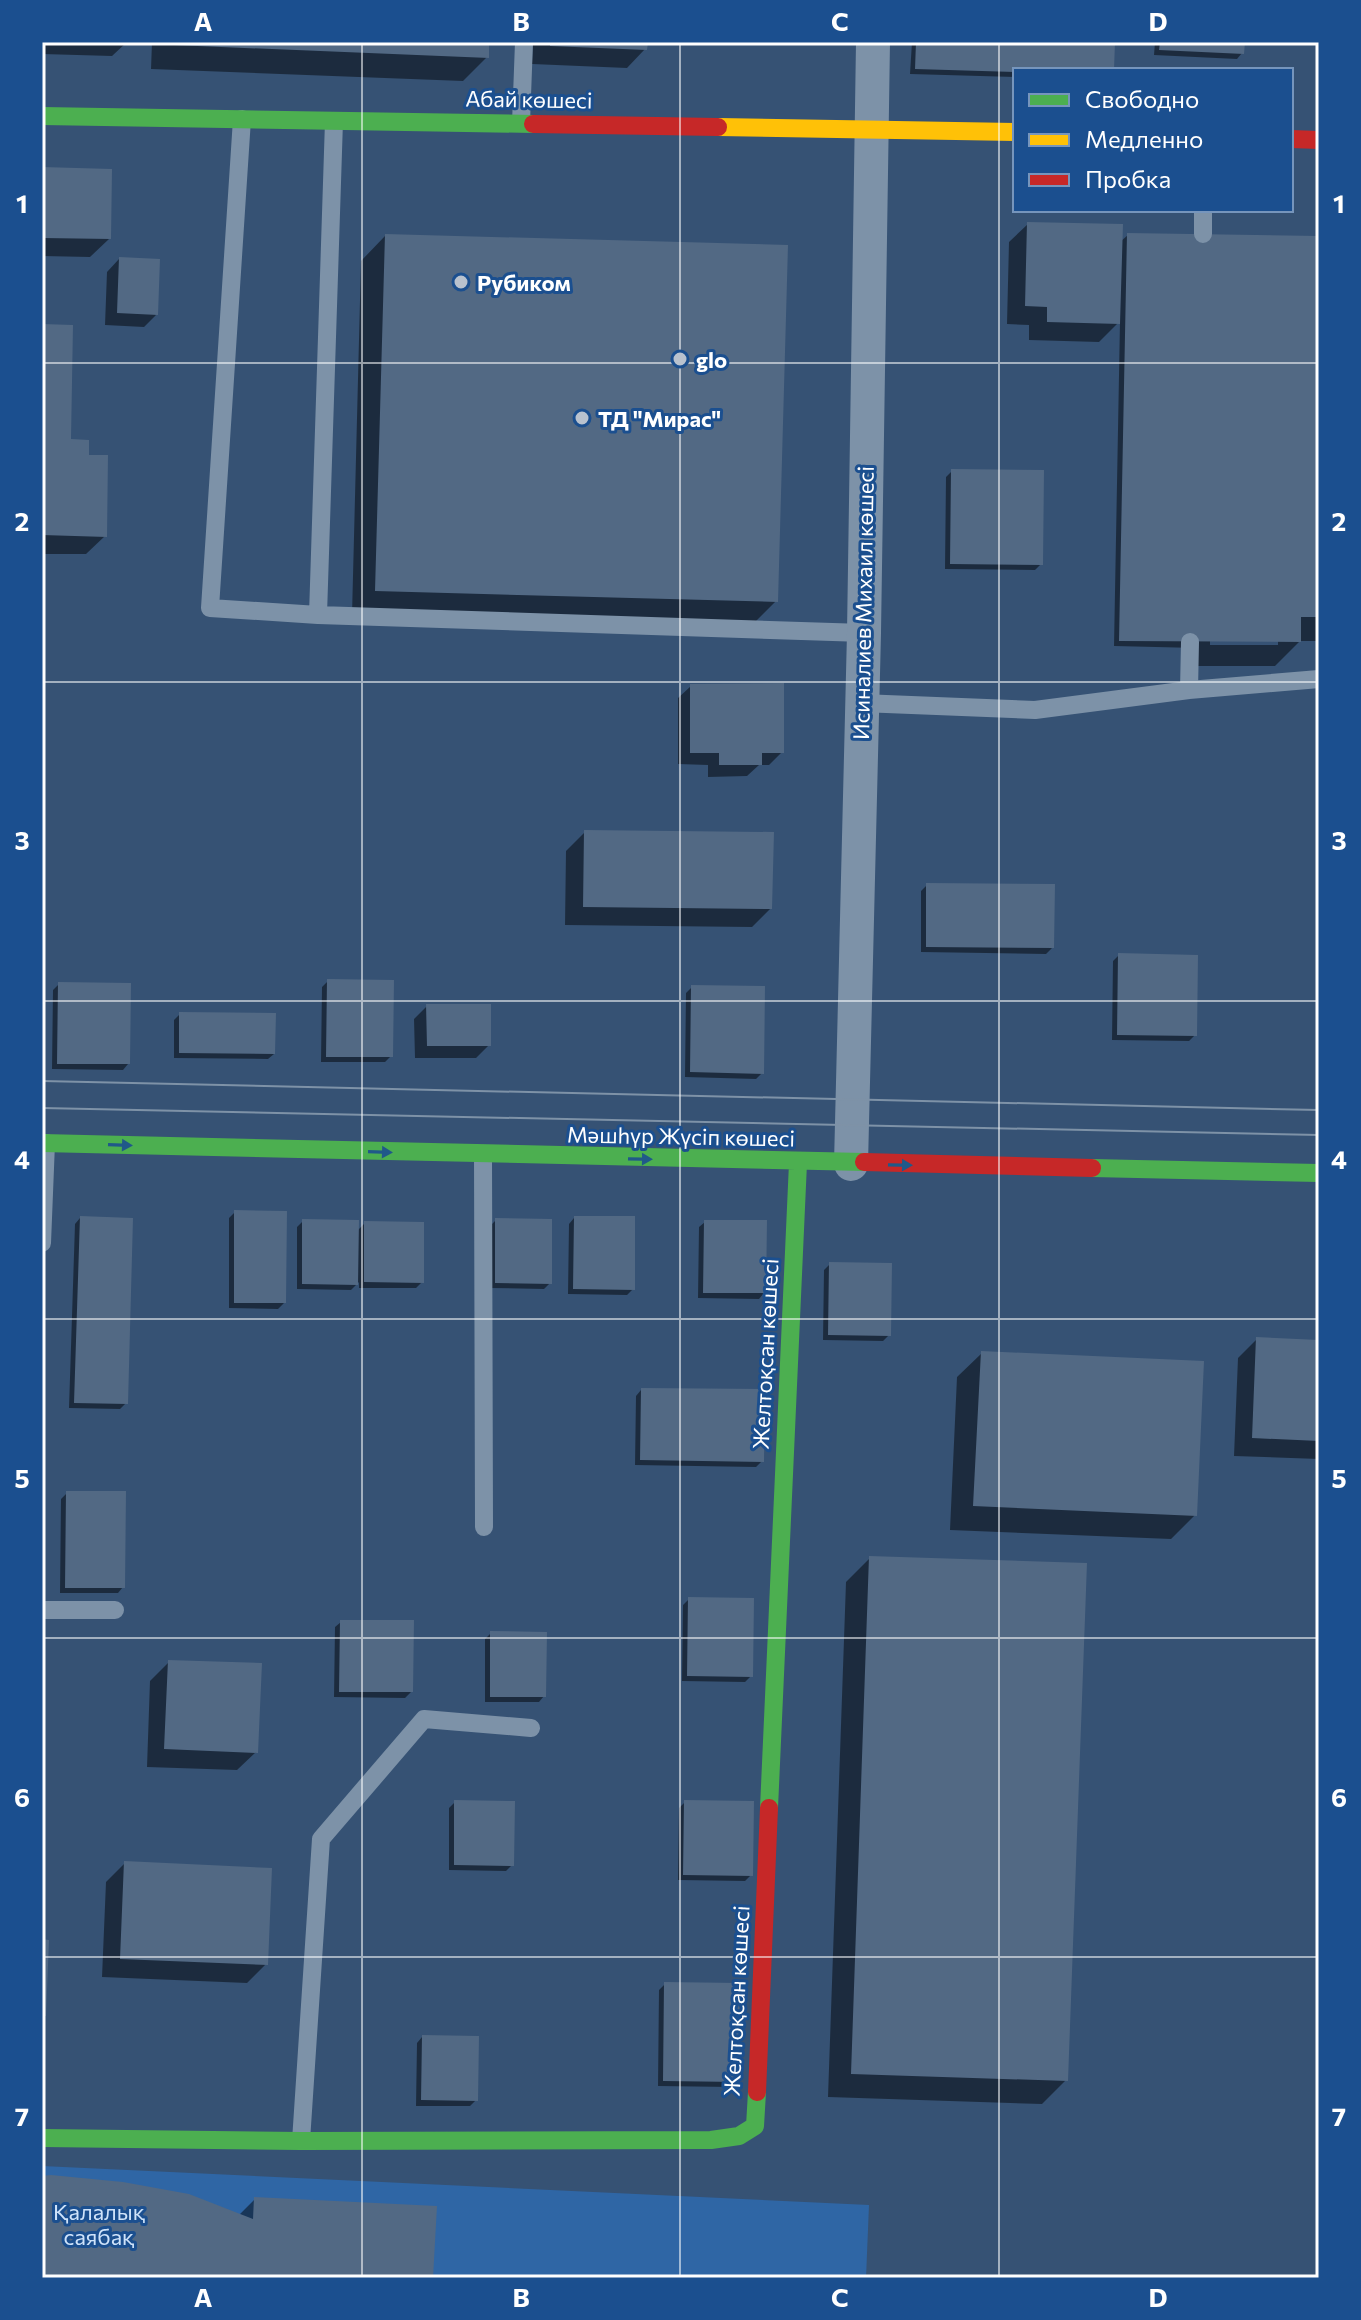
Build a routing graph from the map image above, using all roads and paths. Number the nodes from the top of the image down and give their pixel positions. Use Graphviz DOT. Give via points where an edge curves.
graph roads {
  1 [pos="524,42"];
  2 [pos="873,42"];
  3 [pos="42,116"];
  4 [pos="242,119"];
  5 [pos="334,121"];
  6 [pos="521,123"];
  7 [pos="872,128"];
  8 [pos="1013,132"];
  9 [pos="1293,139"];
  10 [pos="1319,140"];
  11 [pos="1203,212"];
  12 [pos="1203,234"];
  13 [pos="318,615"];
  14 [pos="864,633"];
  15 [pos="1190,642"];
  16 [pos="1319,679"];
  17 [pos="1189,690"];
  18 [pos="861,703"];
  19 [pos="44,1143"];
  20 [pos="483,1155"];
  21 [pos="798,1163"];
  22 [pos="851,1164"];
  23 [pos="1319,1173"];
  24 [pos="42,1243"];
  25 [pos="484,1527"];
  26 [pos="42,1610"];
  27 [pos="115,1610"];
  28 [pos="531,1728"];
  29 [pos="42,2138"];
  30 [pos="301,2141"];
  1 -- 6 [label="lane"];
  2 -- 7 [label="street, Исиналиев Михаил көшесі"];
  3 -- 4 [label="street, Абай көшесі"];
  4 -- 5 [label="street, Абай көшесі"];
  4 -- 13 [label="lane" via="210,608"];
  5 -- 6 [label="street, Абай көшесі"];
  5 -- 13 [label="lane"];
  6 -- 7 [label="street, Абай көшесі"];
  7 -- 8 [label="street, Абай көшесі"];
  7 -- 14 [label="street, Исиналиев Михаил көшесі"];
  9 -- 10 [label="street"];
  11 -- 12 [label="lane"];
  13 -- 14 [label="lane"];
  14 -- 18 [label="street, Исиналиев Михаил көшесі"];
  15 -- 17 [label="lane"];
  16 -- 17 [label="lane"];
  17 -- 18 [label="lane" via="1035,710"];
  18 -- 22 [label="street, Исиналиев Михаил көшесі"];
  19 -- 20 [label="street, Мәшһүр Жүсіп көшесі, one-way"];
  19 -- 24 [label="lane"];
  20 -- 21 [label="street, Мәшһүр Жүсіп көшесі, one-way"];
  20 -- 25 [label="lane"];
  21 -- 22 [label="street, Мәшһүр Жүсіп көшесі"];
  21 -- 30 [label="street, Желтоқсан көшесі" via="755,2126 739,2136 711,2140"];
  22 -- 23 [label="street, Мәшһүр Жүсіп көшесі, one-way"];
  26 -- 27 [label="lane"];
  28 -- 30 [label="lane" via="424,1719 321,1839"];
  29 -- 30 [label="street, Желтоқсан көшесі"];
}
